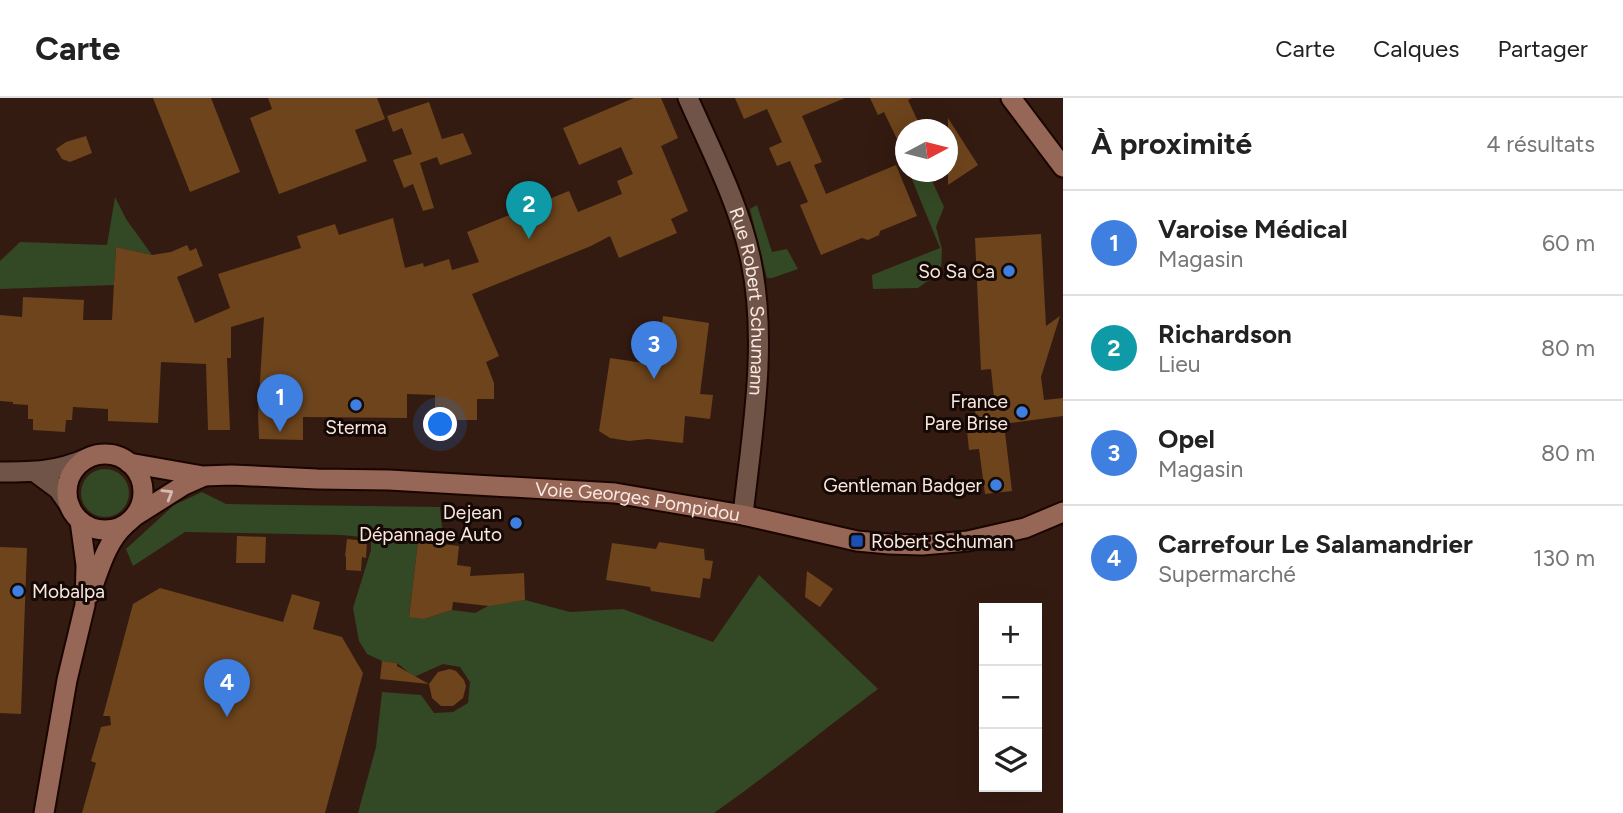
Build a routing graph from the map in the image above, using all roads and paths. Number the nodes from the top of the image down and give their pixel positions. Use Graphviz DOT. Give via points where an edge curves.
graph roads {
  1 [pos="688,98"];
  2 [pos="1011,98"];
  3 [pos="1027,98"];
  4 [pos="1063,145"];
  5 [pos="1063,167"];
  6 [pos="88,458"];
  7 [pos="129,463"];
  8 [pos="0,472"];
  9 [pos="35,472"];
  10 [pos="203,476"];
  11 [pos="1063,512"];
  12 [pos="75,514"];
  13 [pos="743,516"];
  14 [pos="131,520"];
  15 [pos="85,605"];
  16 [pos="44,813"];
  1 -- 13 [label="street, Rue Robert Schumann" via="740,218 751,262 759,333"];
  2 -- 5 [label="main road"];
  3 -- 4 [label="main road"];
  6 -- 7 [label="main road" via="112,455"];
  6 -- 9 [label="street"];
  6 -- 12 [label="main road" via="68,482 67,494"];
  7 -- 10 [label="main road, Voie Georges Pompidou"];
  7 -- 14 [label="main road" via="143,491"];
  8 -- 9 [label="street"];
  9 -- 12 [label="street" via="58,489"];
  10 -- 13 [label="main road, Voie Georges Pompidou" via="389,480 615,493"];
  14 -- 10 [label="main road, Voie Georges Pompidou, one-way"];
  11 -- 13 [label="main road, Voie Georges Pompidou" via="1025,528 968,541 922,545 857,541"];
  12 -- 14 [label="main road" via="91,528 103,530"];
  12 -- 15 [label="main road" via="86,565"];
  14 -- 15 [label="main road" via="111,543"];
  15 -- 16 [label="main road"];
}
